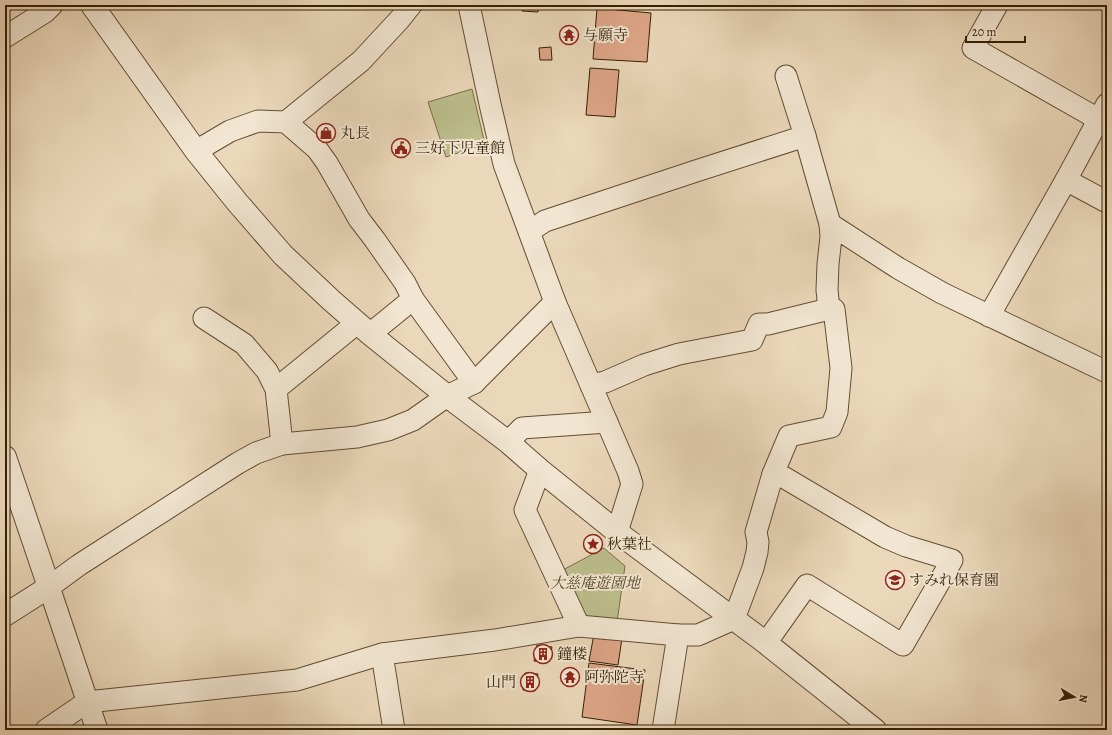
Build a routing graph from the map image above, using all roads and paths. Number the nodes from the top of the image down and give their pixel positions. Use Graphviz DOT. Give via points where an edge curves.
graph roads {
  1 [pos="52,5"];
  2 [pos="92,5"];
  3 [pos="411,5"];
  4 [pos="469,5"];
  5 [pos="997,5"];
  6 [pos="5,37"];
  7 [pos="786,76"];
  8 [pos="1102,112"];
  9 [pos="286,122"];
  10 [pos="805,136"];
  11 [pos="196,151"];
  12 [pos="1066,180"];
  13 [pos="1107,202"];
  14 [pos="830,224"];
  15 [pos="530,231"];
  16 [pos="413,298"];
  17 [pos="555,302"];
  18 [pos="829,309"];
  19 [pos="989,316"];
  20 [pos="204,318"];
  21 [pos="364,329"];
  22 [pos="1107,372"];
  23 [pos="474,383"];
  24 [pos="591,385"];
  25 [pos="276,389"];
  26 [pos="447,396"];
  27 [pos="607,422"];
  28 [pos="508,442"];
  29 [pos="282,444"];
  30 [pos="6,466"];
  31 [pos="540,470"];
  32 [pos="773,474"];
  33 [pos="617,532"];
  34 [pos="49,588"];
  35 [pos="5,615"];
  36 [pos="734,619"];
  37 [pos="579,626"];
  38 [pos="678,636"];
  39 [pos="766,643"];
  40 [pos="382,654"];
  41 [pos="87,702"];
  42 [pos="46,730"];
  43 [pos="97,730"];
  44 [pos="394,730"];
  45 [pos="663,730"];
  46 [pos="875,730"];
  1 -- 6 [label="street"];
  2 -- 11 [label="street"];
  3 -- 9 [label="street" via="362,61"];
  4 -- 15 [label="street" via="504,164"];
  5 -- 8 [label="street" via="973,48"];
  7 -- 10 [label="street"];
  8 -- 12 [label="street"];
  9 -- 11 [label="street" via="258,121 230,131"];
  9 -- 16 [label="street" via="317,150 327,163 359,219"];
  10 -- 14 [label="street"];
  10 -- 15 [label="street" via="545,221"];
  11 -- 21 [label="street" via="283,255"];
  12 -- 13 [label="street"];
  12 -- 19 [label="street"];
  14 -- 18 [label="street" via="827,290"];
  14 -- 19 [label="street" via="898,268"];
  15 -- 17 [label="street"];
  16 -- 21 [label="street"];
  16 -- 23 [label="street"];
  17 -- 23 [label="street"];
  17 -- 24 [label="street"];
  18 -- 24 [label="street" via="759,324 752,340 679,354"];
  18 -- 32 [label="street" via="834,309 841,368 837,412 831,426 789,436"];
  19 -- 22 [label="street"];
  20 -- 25 [label="street" via="244,344 267,371"];
  21 -- 25 [label="street"];
  21 -- 26 [label="street"];
  23 -- 26 [label="street"];
  24 -- 27 [label="street"];
  25 -- 29 [label="street"];
  26 -- 28 [label="street"];
  26 -- 29 [label="street" via="412,420 382,432 357,438"];
  27 -- 28 [label="street" via="522,428"];
  27 -- 33 [label="street" via="632,484"];
  28 -- 31 [label="street"];
  29 -- 34 [label="street" via="256,453 238,463 79,565"];
  30 -- 34 [label="street"];
  31 -- 33 [label="street"];
  31 -- 37 [label="street" via="525,510"];
  32 -- 36 [label="street" via="756,532 758,542 753,568"];
  32 -- 39 [label="street" via="785,478 885,537 952,560 903,645 807,585"];
  33 -- 36 [label="street"];
  34 -- 35 [label="street"];
  34 -- 41 [label="street"];
  36 -- 38 [label="street" via="698,635"];
  36 -- 39 [label="street"];
  37 -- 38 [label="street"];
  37 -- 40 [label="street" via="495,640"];
  38 -- 45 [label="street"];
  39 -- 46 [label="street"];
  40 -- 41 [label="street" via="297,680"];
  40 -- 44 [label="street"];
  41 -- 42 [label="street"];
  41 -- 43 [label="street"];
}
